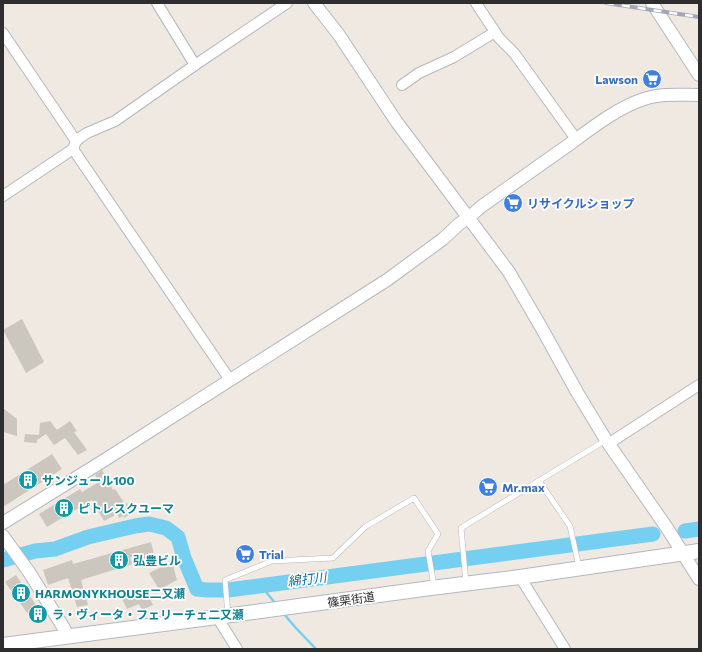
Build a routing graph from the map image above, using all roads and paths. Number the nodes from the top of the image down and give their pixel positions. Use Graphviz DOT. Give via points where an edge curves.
graph roads {
  1 [pos="157,3"];
  2 [pos="287,3"];
  3 [pos="314,3"];
  4 [pos="476,3"];
  5 [pos="652,3"];
  6 [pos="495,32"];
  7 [pos="3,33"];
  8 [pos="195,65"];
  9 [pos="699,75"];
  10 [pos="402,85"];
  11 [pos="699,95"];
  12 [pos="576,139"];
  13 [pos="74,145"];
  14 [pos="3,196"];
  15 [pos="468,218"];
  16 [pos="230,380"];
  17 [pos="699,385"];
  18 [pos="607,442"];
  19 [pos="539,480"];
  20 [pos="3,523"];
  21 [pos="3,536"];
  22 [pos="699,551"];
  23 [pos="683,554"];
  24 [pos="579,568"];
  25 [pos="520,577"];
  26 [pos="699,579"];
  27 [pos="466,584"];
  28 [pos="434,588"];
  29 [pos="223,617"];
  30 [pos="67,637"];
  31 [pos="3,645"];
  32 [pos="237,649"];
  33 [pos="565,649"];
  1 -- 8 [label="street"];
  2 -- 8 [label="street"];
  3 -- 15 [label="street" via="339,35 396,121"];
  4 -- 6 [label="street"];
  5 -- 9 [label="street"];
  6 -- 10 [label="street" via="454,57 419,73"];
  6 -- 12 [label="street" via="514,53"];
  7 -- 13 [label="street"];
  8 -- 13 [label="street" via="115,121 87,133"];
  11 -- 12 [label="street" via="671,95 644,99 608,117"];
  12 -- 15 [label="street"];
  13 -- 14 [label="street"];
  13 -- 16 [label="street"];
  15 -- 16 [label="street" via="386,280"];
  15 -- 18 [label="street" via="509,272"];
  16 -- 20 [label="street"];
  17 -- 18 [label="street"];
  18 -- 19 [label="lane"];
  18 -- 23 [label="street"];
  19 -- 24 [label="lane" via="570,526"];
  19 -- 27 [label="lane" via="461,528"];
  21 -- 30 [label="street" via="29,572"];
  22 -- 23 [label="main road, 篠栗街道"];
  23 -- 24 [label="main road, 篠栗街道"];
  23 -- 26 [label="street"];
  24 -- 25 [label="main road, 篠栗街道"];
  25 -- 27 [label="main road, 篠栗街道"];
  25 -- 33 [label="street"];
  27 -- 28 [label="main road, 篠栗街道"];
  28 -- 29 [label="main road, 篠栗街道"];
  28 -- 29 [label="lane" via="428,551 438,534 414,498 365,527 333,558 272,561 225,580"];
  29 -- 30 [label="main road, 篠栗街道"];
  29 -- 32 [label="street"];
  30 -- 31 [label="main road, 篠栗街道"];
}
